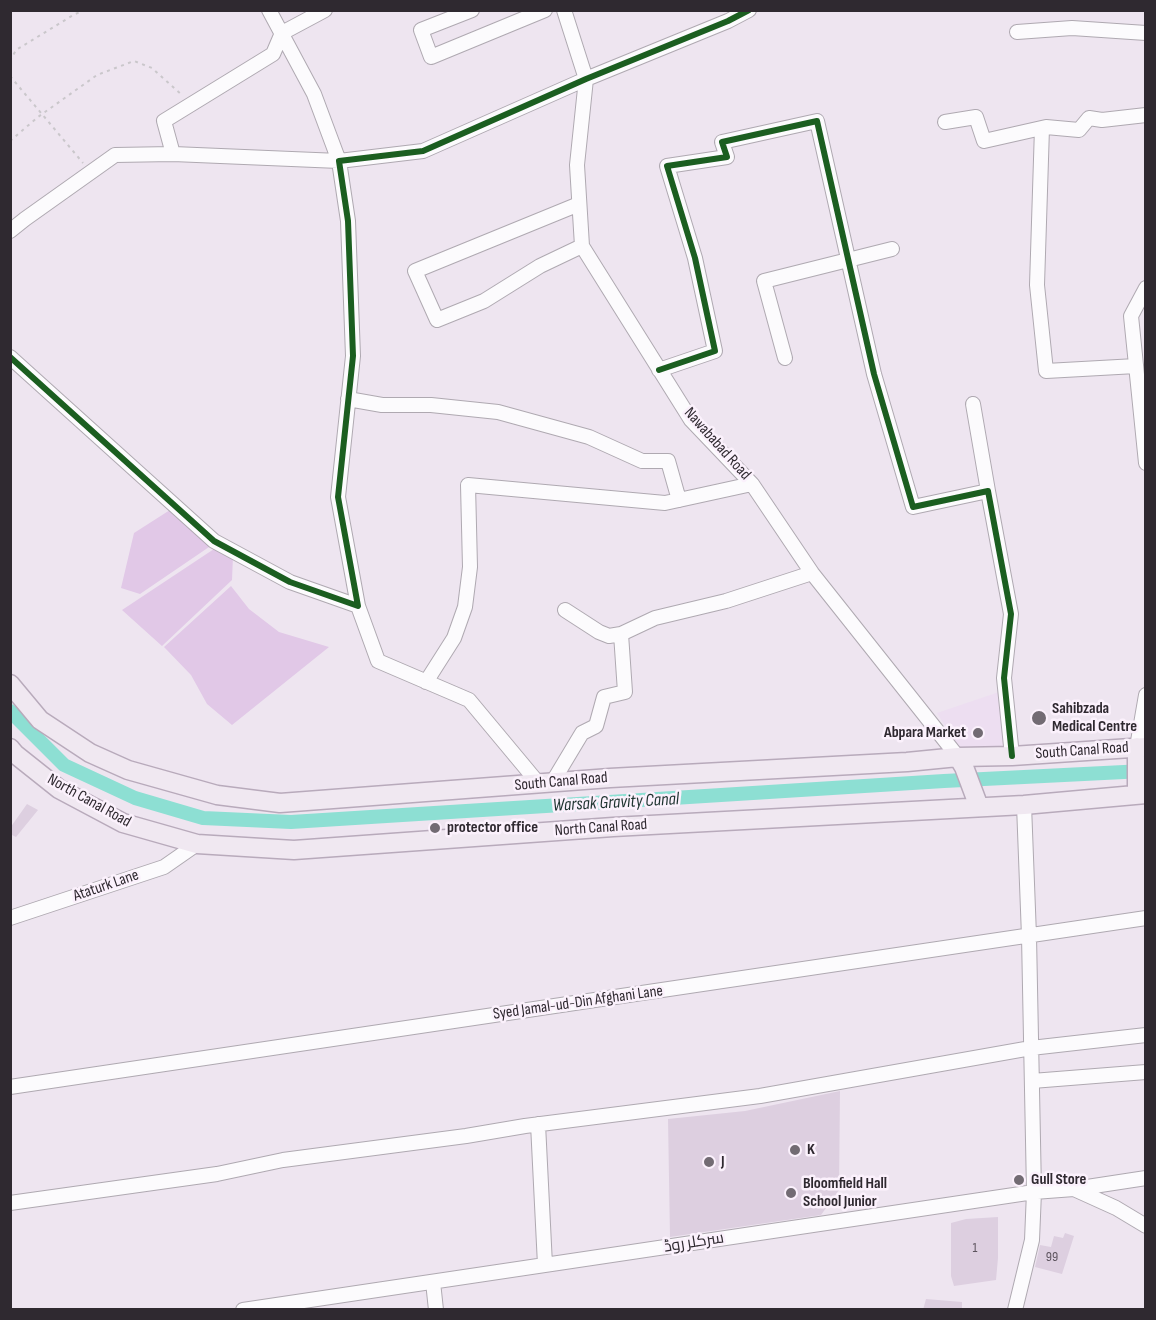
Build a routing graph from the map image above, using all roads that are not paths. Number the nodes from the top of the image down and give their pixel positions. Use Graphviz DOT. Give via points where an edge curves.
graph roads {
  1 [pos="269,10"];
  2 [pos="325,10"];
  3 [pos="472,10"];
  4 [pos="545,10"];
  5 [pos="564,10"];
  6 [pos="749,10"];
  7 [pos="726,16"];
  8 [pos="1017,32"];
  9 [pos="282,33"];
  10 [pos="1146,33"];
  11 [pos="586,79"];
  12 [pos="1146,115"];
  13 [pos="945,122"];
  14 [pos="1042,128"];
  15 [pos="173,154"];
  16 [pos="339,161"];
  17 [pos="579,204"];
  18 [pos="10,231"];
  19 [pos="582,246"];
  20 [pos="892,249"];
  21 [pos="848,259"];
  22 [pos="1146,288"];
  23 [pos="10,357"];
  24 [pos="785,358"];
  25 [pos="1136,366"];
  26 [pos="659,370"];
  27 [pos="348,399"];
  28 [pos="973,404"];
  29 [pos="1146,463"];
  30 [pos="752,484"];
  31 [pos="988,491"];
  32 [pos="679,500"];
  33 [pos="812,573"];
  34 [pos="358,606"];
  35 [pos="565,610"];
  36 [pos="621,634"];
  37 [pos="426,682"];
  38 [pos="10,684"];
  39 [pos="1146,695"];
  40 [pos="10,748"];
  41 [pos="1139,748"];
  42 [pos="1012,756"];
  43 [pos="962,762"];
  44 [pos="546,783"];
  45 [pos="1141,794"];
  46 [pos="976,799"];
  47 [pos="1024,805"];
  48 [pos="196,844"];
  49 [pos="10,918"];
  50 [pos="1146,918"];
  51 [pos="1029,936"];
  52 [pos="1146,1035"];
  53 [pos="1031,1048"];
  54 [pos="1146,1072"];
  55 [pos="1032,1081"];
  56 [pos="10,1087"];
  57 [pos="538,1124"];
  58 [pos="1146,1178"];
  59 [pos="1074,1189"];
  60 [pos="1034,1192"];
  61 [pos="10,1203"];
  62 [pos="1146,1226"];
  63 [pos="544,1265"];
  64 [pos="433,1282"];
  65 [pos="243,1310"];
  66 [pos="436,1310"];
  67 [pos="1015,1310"];
  1 -- 9 [label="street"];
  2 -- 9 [label="street"];
  3 -- 4 [label="street" via="421,30 431,57"];
  5 -- 11 [label="street, Nawababad Road"];
  6 -- 7 [label="street"];
  7 -- 11 [label="street"];
  8 -- 10 [label="street" via="1072,28"];
  9 -- 15 [label="street" via="273,54 164,121"];
  9 -- 16 [label="street" via="314,94"];
  11 -- 16 [label="street" via="423,151"];
  11 -- 17 [label="street, Nawababad Road" via="577,165"];
  12 -- 14 [label="street" via="1089,118 1079,130"];
  13 -- 14 [label="street" via="976,117 984,141"];
  14 -- 25 [label="street" via="1037,285 1046,371"];
  15 -- 16 [label="street"];
  15 -- 18 [label="street" via="115,155"];
  16 -- 27 [label="street" via="348,221 353,356"];
  17 -- 19 [label="street, Nawababad Road"];
  17 -- 19 [label="street" via="415,271 437,320 484,301"];
  19 -- 26 [label="street, Nawababad Road"];
  20 -- 21 [label="street"];
  21 -- 24 [label="street" via="764,281"];
  21 -- 26 [label="street" via="817,121 722,141 727,157 668,166 695,258 715,351"];
  21 -- 31 [label="street" via="874,374 913,507"];
  22 -- 25 [label="street" via="1131,316"];
  23 -- 34 [label="street" via="214,541 290,582"];
  25 -- 29 [label="street"];
  26 -- 30 [label="street, Nawababad Road" via="691,420"];
  27 -- 32 [label="street" via="382,405 432,405 498,412 589,437 642,461 668,461"];
  27 -- 34 [label="street" via="338,497"];
  28 -- 31 [label="street"];
  30 -- 32 [label="street"];
  30 -- 33 [label="street, Nawababad Road"];
  31 -- 42 [label="street" via="1011,614 1004,678"];
  32 -- 37 [label="street" via="665,503 468,485 470,567 465,607 454,638"];
  33 -- 36 [label="street" via="726,601 655,618"];
  33 -- 43 [label="street, Nawababad Road"];
  34 -- 37 [label="street" via="378,661"];
  35 -- 36 [label="street" via="599,632 609,636"];
  36 -- 44 [label="street" via="625,692 604,697 596,726 582,733"];
  37 -- 44 [label="street" via="469,700"];
  38 -- 44 [label="main road, South Canal Road" via="40,720 90,753 128,770 217,795 280,803"];
  39 -- 41 [label="street"];
  40 -- 48 [label="main road, North Canal Road" via="59,789 123,823"];
  41 -- 42 [label="main road, South Canal Road"];
  41 -- 45 [label="main road"];
  42 -- 43 [label="main road, South Canal Road"];
  43 -- 44 [label="main road, South Canal Road"];
  43 -- 46 [label="main road"];
  45 -- 47 [label="main road, North Canal Road"];
  46 -- 47 [label="main road, North Canal Road"];
  46 -- 48 [label="main road, North Canal Road" via="294,850"];
  47 -- 51 [label="street"];
  48 -- 49 [label="street, Ataturk Lane" via="164,867"];
  50 -- 51 [label="street, Syed Jamal-ud-Din Afghani Lane"];
  51 -- 53 [label="street"];
  51 -- 56 [label="street, Syed Jamal-ud-Din Afghani Lane"];
  52 -- 53 [label="street"];
  53 -- 55 [label="street"];
  53 -- 57 [label="street" via="760,1096"];
  54 -- 55 [label="street"];
  55 -- 60 [label="street"];
  57 -- 61 [label="street"];
  57 -- 63 [label="street"];
  58 -- 59 [label="street, سرکلر روڈ"];
  59 -- 60 [label="street, سرکلر روڈ"];
  59 -- 62 [label="street"];
  60 -- 63 [label="street, سرکلر روڈ"];
  60 -- 67 [label="street" via="1032,1240"];
  63 -- 64 [label="street, سرکلر روڈ"];
  64 -- 65 [label="street, سرکلر روڈ"];
  64 -- 66 [label="street"];
}
